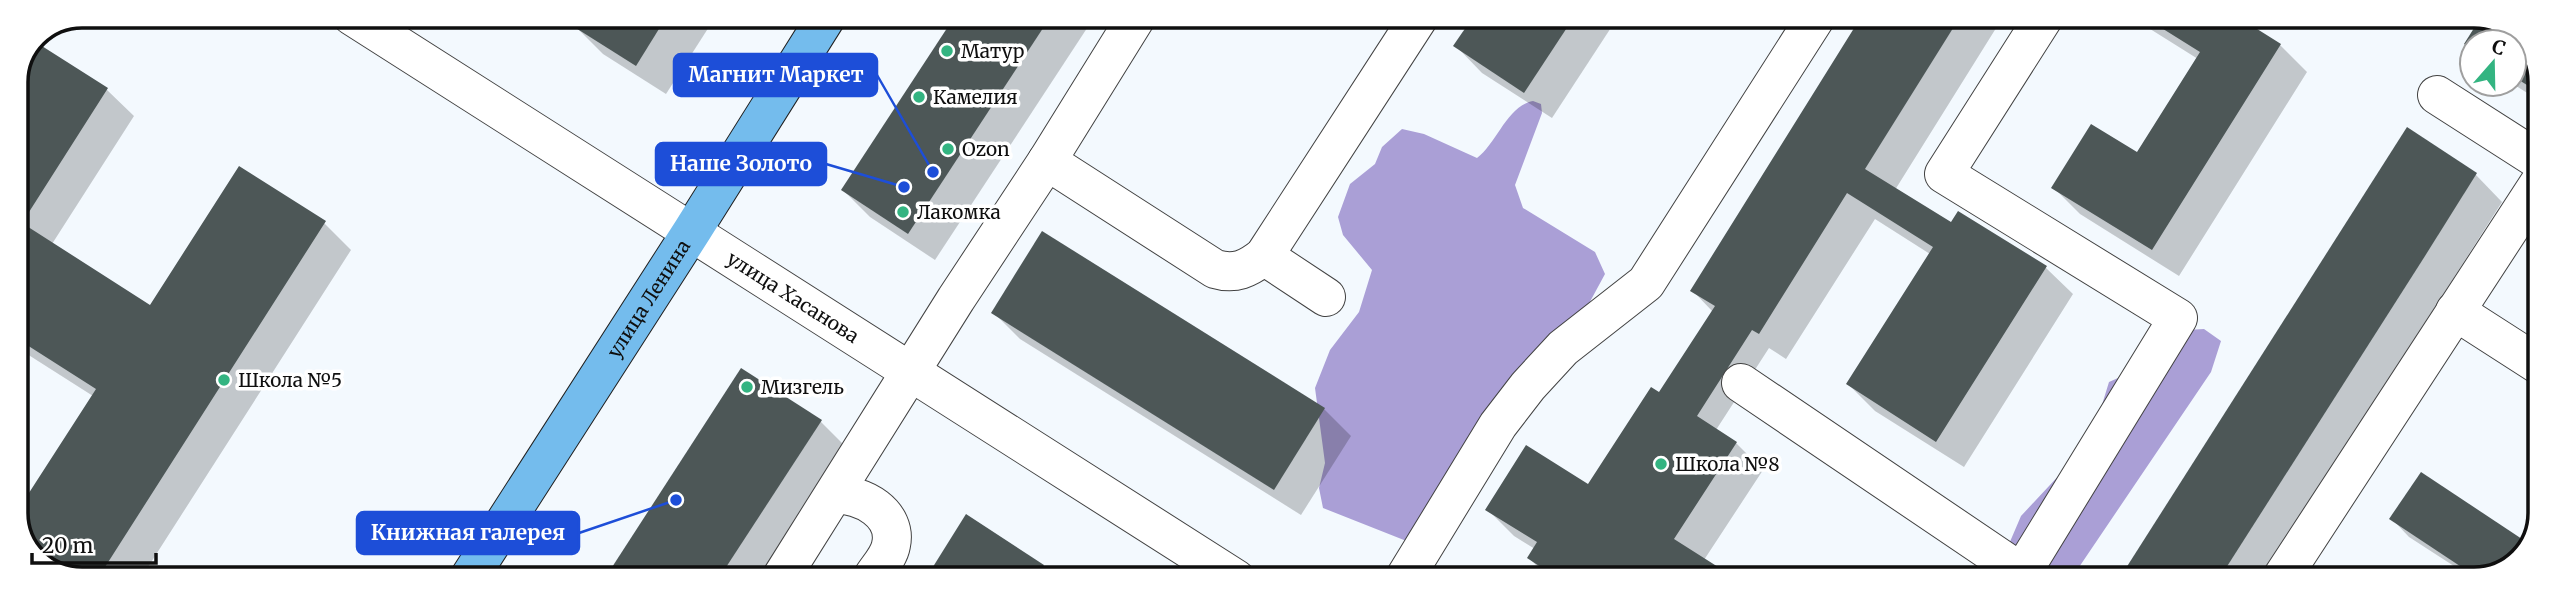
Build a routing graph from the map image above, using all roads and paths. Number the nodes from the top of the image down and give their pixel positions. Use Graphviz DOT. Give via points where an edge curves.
graph roads {
  1 [pos="371,28"];
  2 [pos="819,28"];
  3 [pos="1130,28"];
  4 [pos="1411,28"];
  5 [pos="1809,28"];
  6 [pos="2038,28"];
  7 [pos="2437,95"];
  8 [pos="2528,153"];
  9 [pos="1047,161"];
  10 [pos="2528,200"];
  11 [pos="692,231"];
  12 [pos="1264,256"];
  13 [pos="1326,297"];
  14 [pos="2455,311"];
  15 [pos="2528,358"];
  16 [pos="911,372"];
  17 [pos="1741,383"];
  18 [pos="834,495"];
  19 [pos="477,567"];
  20 [pos="788,567"];
  21 [pos="879,567"];
  22 [pos="1217,567"];
  23 [pos="1411,567"];
  24 [pos="2007,567"];
  25 [pos="2026,567"];
  26 [pos="2289,567"];
  1 -- 11 [label="street, улица Хасанова"];
  2 -- 11 [label="main road, улица Ленина"];
  3 -- 9 [label="street"];
  4 -- 12 [label="street"];
  5 -- 23 [label="street" via="1646,283 1563,348 1528,386 1497,425"];
  6 -- 25 [label="street" via="1944,174 2178,318"];
  7 -- 8 [label="street"];
  9 -- 12 [label="street" via="1215,269 1239,272"];
  9 -- 16 [label="street"];
  10 -- 14 [label="street"];
  11 -- 16 [label="street, улица Хасанова"];
  11 -- 19 [label="main road, улица Ленина"];
  12 -- 13 [label="street"];
  14 -- 15 [label="street"];
  14 -- 26 [label="street"];
  16 -- 18 [label="street"];
  16 -- 22 [label="street, улица Хасанова"];
  17 -- 24 [label="street"];
  18 -- 20 [label="street"];
  18 -- 21 [label="street" via="862,499 888,520 893,534 891,549"];
}
